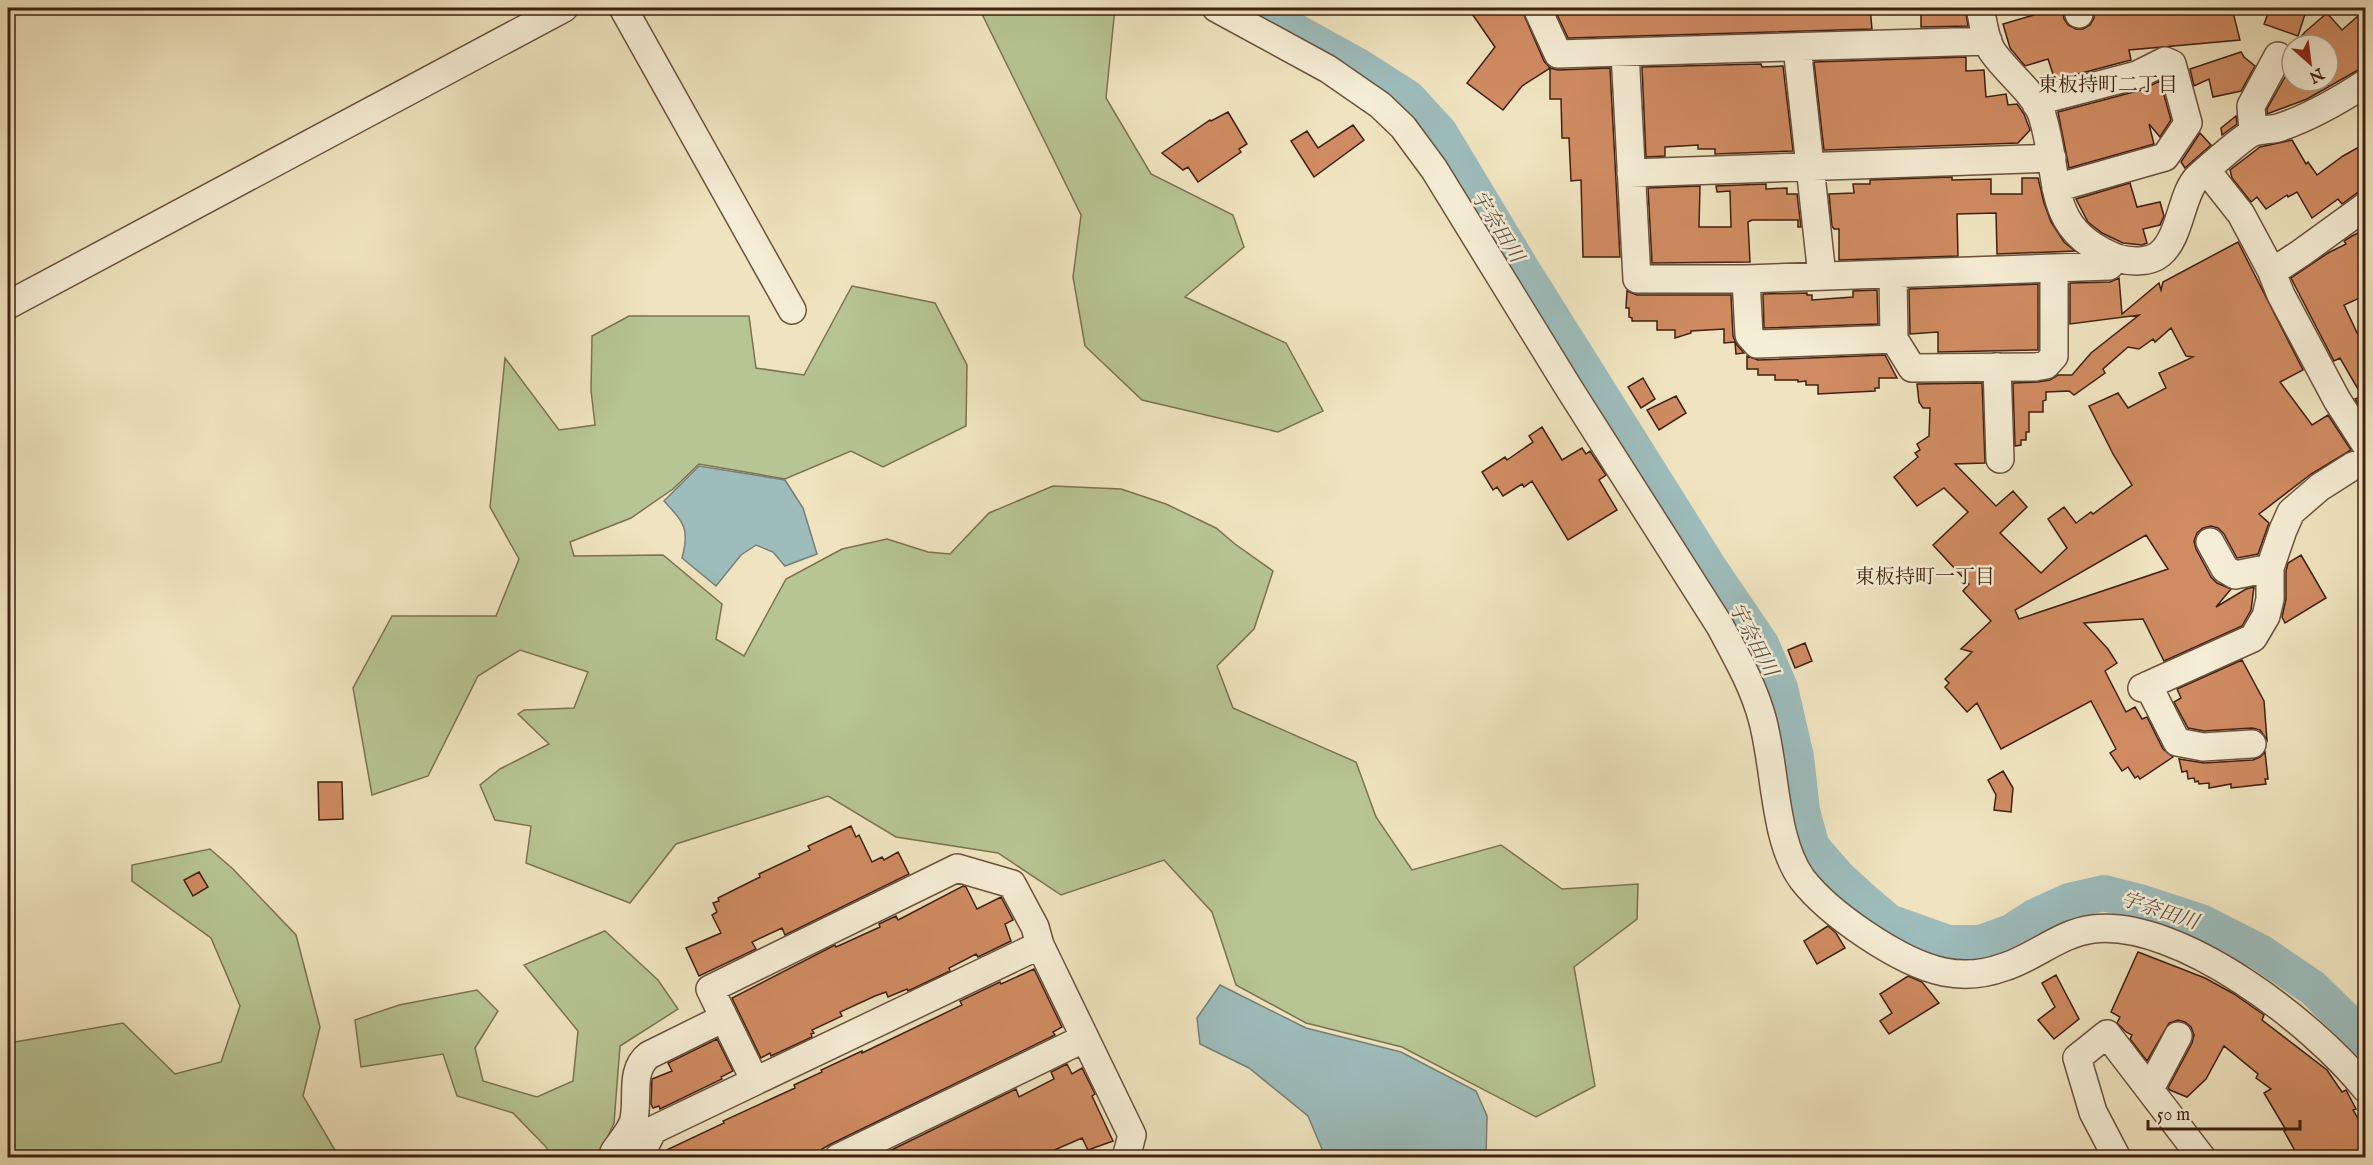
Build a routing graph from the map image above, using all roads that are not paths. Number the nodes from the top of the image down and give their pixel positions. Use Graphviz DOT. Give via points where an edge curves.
graph roads {
  1 [pos="564,8"];
  2 [pos="623,8"];
  3 [pos="1216,8"];
  4 [pos="1538,8"];
  5 [pos="1980,8"];
  6 [pos="1988,41"];
  7 [pos="1797,47"];
  8 [pos="1625,52"];
  9 [pos="2278,56"];
  10 [pos="2366,83"];
  11 [pos="2036,104"];
  12 [pos="2253,132"];
  13 [pos="2052,158"];
  14 [pos="1810,166"];
  15 [pos="2207,171"];
  16 [pos="1631,173"];
  17 [pos="2056,188"];
  18 [pos="2366,206"];
  19 [pos="2117,258"];
  20 [pos="2054,268"];
  21 [pos="2272,272"];
  22 [pos="1893,274"];
  23 [pos="1822,276"];
  24 [pos="1746,279"];
  25 [pos="8,305"];
  26 [pos="792,310"];
  27 [pos="1894,339"];
  28 [pos="1997,368"];
  29 [pos="2366,445"];
  30 [pos="2000,459"];
  31 [pos="2366,462"];
  32 [pos="2210,542"];
  33 [pos="2270,568"];
  34 [pos="2252,744"];
  35 [pos="1040,945"];
  36 [pos="724,1018"];
  37 [pos="2178,1036"];
  38 [pos="1085,1038"];
  39 [pos="755,1081"];
  40 [pos="2150,1089"];
  41 [pos="2366,1089"];
  42 [pos="615,1158"];
  43 [pos="641,1158"];
  44 [pos="838,1158"];
  45 [pos="1126,1158"];
  46 [pos="2116,1158"];
  47 [pos="2202,1158"];
  1 -- 25 [label="street"];
  2 -- 26 [label="street"];
  3 -- 41 [label="street" via="1328,69 1380,105 1403,127 1434,169 1726,636 1754,692 1763,720 1790,861 1822,900 1870,937 1920,964 1944,972 1965,974 2005,967 2071,935 2093,929 2148,935 2186,950 2264,995 2326,1045"];
  4 -- 8 [label="street" via="1558,54"];
  5 -- 6 [label="street"];
  6 -- 7 [label="street"];
  6 -- 11 [label="street" via="2009,74"];
  7 -- 8 [label="street"];
  7 -- 14 [label="street"];
  8 -- 16 [label="street"];
  9 -- 12 [label="street" via="2252,106"];
  10 -- 12 [label="street" via="2294,122"];
  11 -- 13 [label="street"];
  11 -- 17 [label="street" via="2137,75 2165,61 2172,64 2188,123 2165,157"];
  12 -- 15 [label="street"];
  13 -- 14 [label="street"];
  13 -- 17 [label="street"];
  14 -- 16 [label="street"];
  14 -- 23 [label="street"];
  15 -- 19 [label="street" via="2190,187 2184,211 2160,254 2145,261"];
  15 -- 21 [label="street" via="2241,214"];
  16 -- 24 [label="street" via="1637,279"];
  17 -- 19 [label="street" via="2059,203 2074,231 2100,251"];
  18 -- 21 [label="street"];
  19 -- 20 [label="street" via="2109,266"];
  20 -- 22 [label="street"];
  20 -- 28 [label="street" via="2054,356 2046,365"];
  21 -- 29 [label="street" via="2337,400"];
  22 -- 23 [label="street"];
  22 -- 27 [label="street"];
  23 -- 24 [label="street"];
  24 -- 27 [label="street" via="1749,335 1757,344"];
  27 -- 28 [label="street" via="1912,368"];
  28 -- 30 [label="street"];
  31 -- 33 [label="street" via="2320,487 2291,512"];
  32 -- 33 [label="street" via="2225,569 2235,575"];
  33 -- 34 [label="street" via="2266,616 2253,638 2145,686 2177,742 2203,747"];
  35 -- 36 [label="street" via="1012,884 957,868 710,989"];
  35 -- 38 [label="street"];
  35 -- 39 [label="street"];
  36 -- 39 [label="street"];
  36 -- 42 [label="street" via="642,1060 632,1124 614,1152"];
  37 -- 40 [label="street"];
  38 -- 44 [label="street"];
  38 -- 45 [label="street" via="1132,1136"];
  39 -- 43 [label="street" via="653,1130"];
  40 -- 46 [label="street" via="2107,1034 2077,1058 2092,1112"];
  40 -- 47 [label="street"];
}
